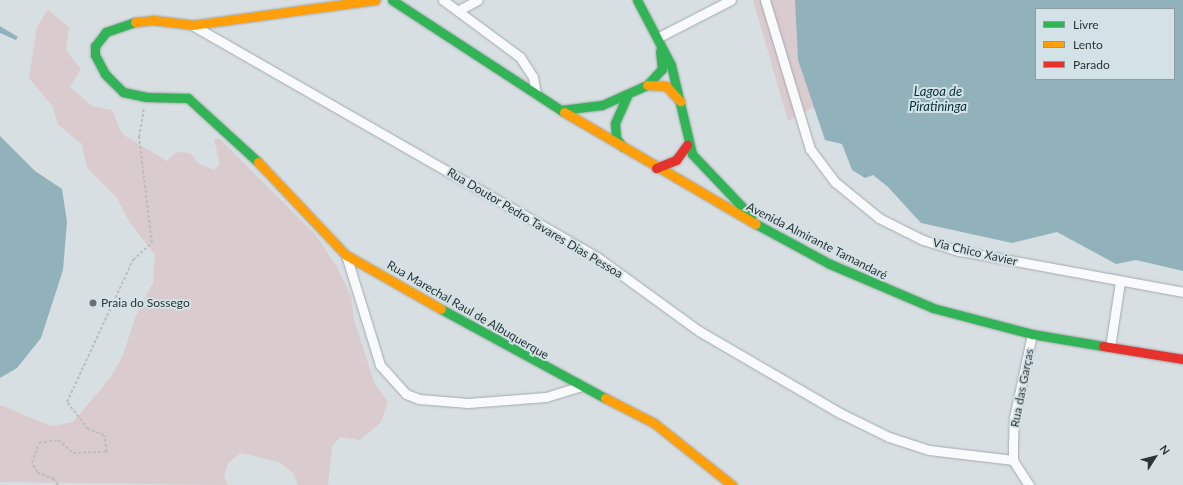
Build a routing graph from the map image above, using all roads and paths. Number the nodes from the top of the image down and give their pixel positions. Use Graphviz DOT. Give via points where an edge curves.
graph roads {
  1 [pos="375,0"];
  2 [pos="392,0"];
  3 [pos="443,0"];
  4 [pos="478,0"];
  5 [pos="637,0"];
  6 [pos="731,0"];
  7 [pos="765,0"];
  8 [pos="459,10"];
  9 [pos="192,25"];
  10 [pos="657,38"];
  11 [pos="647,85"];
  12 [pos="536,94"];
  13 [pos="627,96"];
  14 [pos="146,97"];
  15 [pos="681,105"];
  16 [pos="561,110"];
  17 [pos="687,145"];
  18 [pos="623,147"];
  19 [pos="656,168"];
  20 [pos="756,221"];
  21 [pos="346,255"];
  22 [pos="1120,282"];
  23 [pos="1183,292"];
  24 [pos="1032,334"];
  25 [pos="1110,347"];
  26 [pos="1183,359"];
  27 [pos="579,387"];
  28 [pos="1013,460"];
  29 [pos="58,485"];
  30 [pos="732,485"];
  31 [pos="1029,485"];
  1 -- 9 [label="street, Rua Marechal Raul de Albuquerque"];
  2 -- 12 [label="street, Avenida Almirante Tamandaré"];
  3 -- 8 [label="street"];
  4 -- 8 [label="street"];
  5 -- 10 [label="street"];
  6 -- 10 [label="street"];
  7 -- 22 [label="street, Via Chico Xavier" via="810,149 835,182 879,218 923,240 955,250"];
  8 -- 12 [label="street" via="520,57 533,77"];
  9 -- 14 [label="street, Rua Marechal Raul de Albuquerque" via="152,20 134,22 118,26 100,38 95,55 105,74 123,92"];
  9 -- 28 [label="street, Rua Doutor Pedro Tavares Dias Pessoa" via="597,257 699,330 840,414 889,437 929,450"];
  10 -- 11 [label="street" via="662,69"];
  10 -- 15 [label="street" via="671,65"];
  11 -- 13 [label="street"];
  11 -- 15 [label="street" via="666,86"];
  12 -- 16 [label="street, Avenida Almirante Tamandaré"];
  13 -- 16 [label="street" via="602,105"];
  13 -- 18 [label="street" via="615,123 616,138"];
  14 -- 21 [label="street, Rua Marechal Raul de Albuquerque" via="188,98 282,184"];
  14 -- 29 [label="path" via="139,137 152,243 133,260 67,402 88,429 104,435 107,452 73,453 58,440 39,442 32,463 37,472 54,479"];
  15 -- 17 [label="street"];
  16 -- 18 [label="street, Avenida Almirante Tamandaré"];
  17 -- 19 [label="street" via="676,160"];
  17 -- 20 [label="street" via="698,162"];
  18 -- 19 [label="street, Avenida Almirante Tamandaré"];
  19 -- 20 [label="street, Avenida Almirante Tamandaré" via="728,210"];
  20 -- 24 [label="street, Avenida Almirante Tamandaré" via="830,264 886,290 933,308"];
  21 -- 27 [label="street, Rua Marechal Raul de Albuquerque"];
  21 -- 27 [label="street, Rua Marechal Raul de Albuquerque" via="380,365 406,394 419,399 468,403 546,397"];
  22 -- 23 [label="street, Via Chico Xavier"];
  22 -- 25 [label="street"];
  24 -- 25 [label="street, Avenida Almirante Tamandaré"];
  24 -- 28 [label="street, Rua das Garças" via="1014,418"];
  25 -- 26 [label="street, Avenida Almirante Tamandaré"];
  27 -- 30 [label="street, Rua Marechal Raul de Albuquerque" via="654,423"];
  28 -- 31 [label="street"];
}
